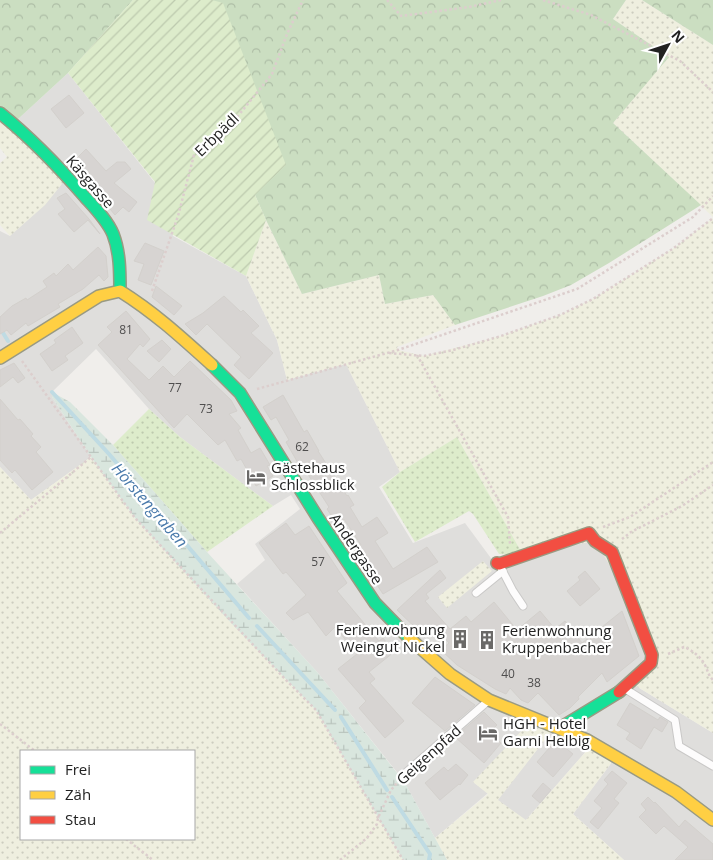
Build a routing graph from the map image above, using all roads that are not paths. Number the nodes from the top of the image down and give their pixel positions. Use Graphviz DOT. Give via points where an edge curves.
graph roads {
  1 [pos="0,113"];
  2 [pos="120,290"];
  3 [pos="0,358"];
  4 [pos="502,565"];
  5 [pos="476,593"];
  6 [pos="523,606"];
  7 [pos="624,689"];
  8 [pos="489,700"];
  9 [pos="560,728"];
  10 [pos="713,766"];
  11 [pos="402,776"];
  12 [pos="713,820"];
  1 -- 2 [label="street, Käsgasse" via="20,128 53,162 112,231 118,249"];
  2 -- 3 [label="street" via="99,296"];
  2 -- 8 [label="street, Andergasse" via="161,319 240,393 375,603 405,635 450,674"];
  4 -- 5 [label="lane"];
  4 -- 6 [label="lane" via="512,591"];
  4 -- 7 [label="street" via="589,533 612,552 652,655 651,663"];
  7 -- 9 [label="street"];
  7 -- 10 [label="lane" via="675,720 679,746"];
  8 -- 9 [label="street, Andergasse"];
  8 -- 11 [label="lane, Geigenpfad"];
  9 -- 12 [label="street, Andergasse" via="615,755 676,792"];
}
